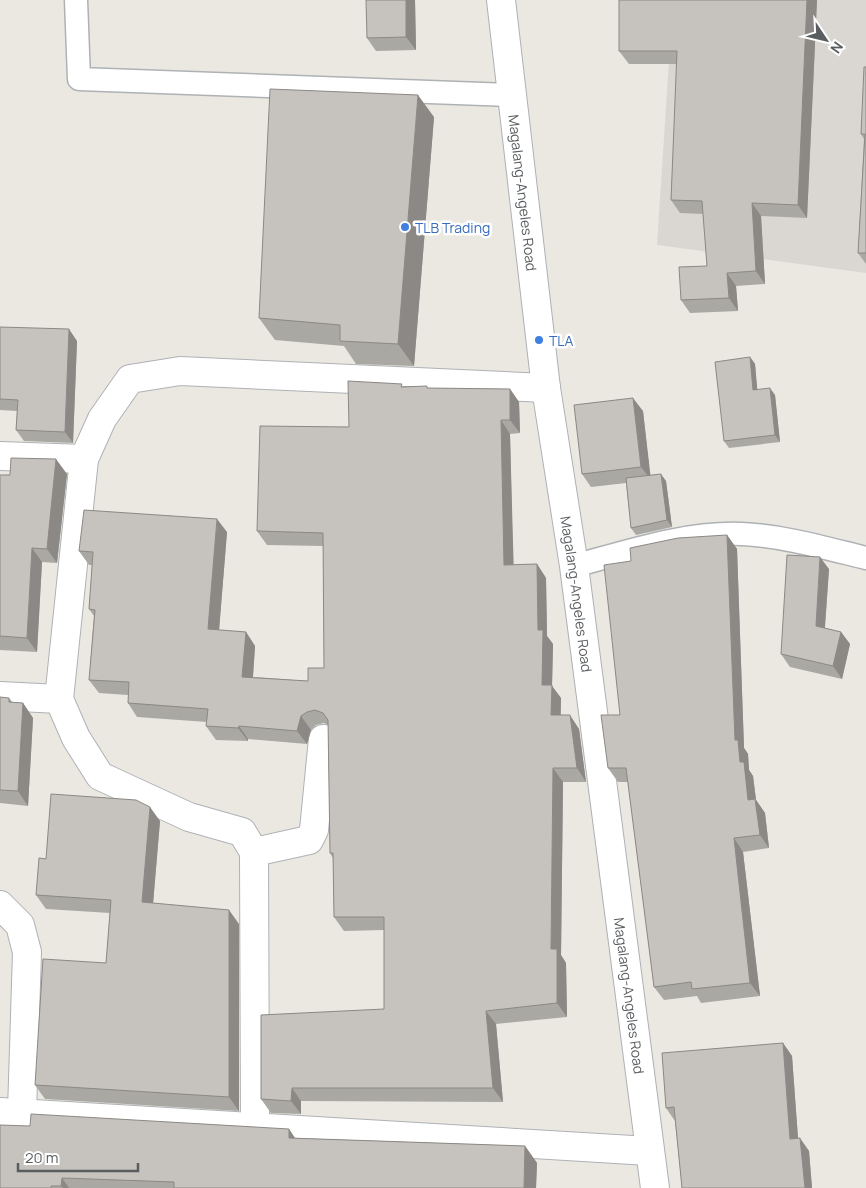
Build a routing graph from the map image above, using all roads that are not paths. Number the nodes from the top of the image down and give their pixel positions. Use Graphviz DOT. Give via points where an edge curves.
graph roads {
  1 [pos="76,0"];
  2 [pos="501,0"];
  3 [pos="512,96"];
  4 [pos="546,388"];
  5 [pos="0,456"];
  6 [pos="84,459"];
  7 [pos="866,558"];
  8 [pos="574,566"];
  9 [pos="0,696"];
  10 [pos="59,699"];
  11 [pos="323,739"];
  12 [pos="254,852"];
  13 [pos="0,905"];
  14 [pos="11,1112"];
  15 [pos="255,1125"];
  16 [pos="650,1151"];
  17 [pos="655,1188"];
  1 -- 3 [label="lane" via="79,79"];
  2 -- 3 [label="street, Magalang-Angeles Road"];
  3 -- 4 [label="street, Magalang-Angeles Road"];
  4 -- 6 [label="street" via="180,371 130,380 102,419"];
  4 -- 8 [label="street, Magalang-Angeles Road"];
  5 -- 6 [label="street"];
  6 -- 10 [label="street"];
  7 -- 8 [label="lane" via="779,538 742,534 704,535 659,543"];
  8 -- 16 [label="street, Magalang-Angeles Road"];
  9 -- 10 [label="street"];
  10 -- 12 [label="street" via="76,738 100,776 189,817 242,832"];
  11 -- 12 [label="street" via="314,830 309,840"];
  12 -- 15 [label="street"];
  13 -- 14 [label="street" via="20,925 27,952"];
  14 -- 15 [label="street"];
  15 -- 16 [label="street"];
  16 -- 17 [label="street, Magalang-Angeles Road"];
}
